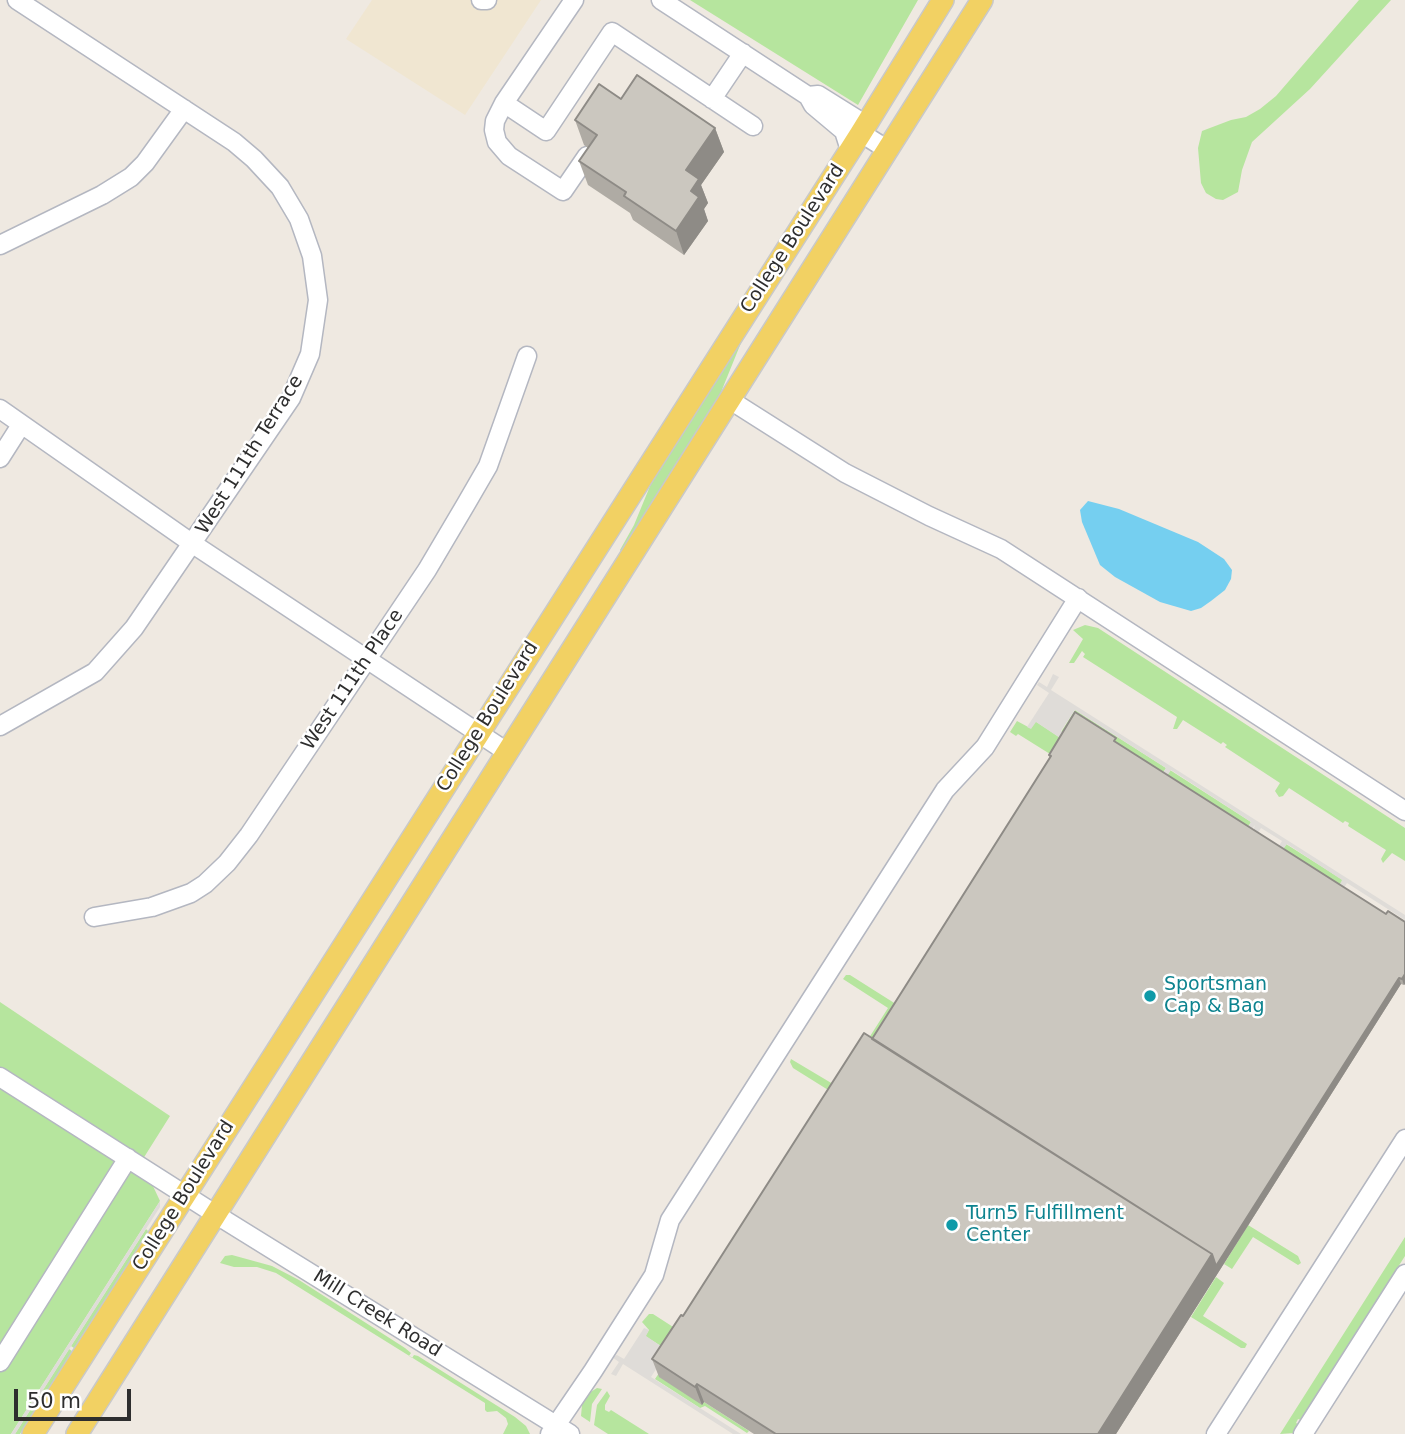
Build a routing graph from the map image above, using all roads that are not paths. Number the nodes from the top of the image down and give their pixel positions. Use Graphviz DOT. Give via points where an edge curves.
graph roads {
  1 [pos="17,0"];
  2 [pos="481,0"];
  3 [pos="487,0"];
  4 [pos="575,0"];
  5 [pos="661,0"];
  6 [pos="943,0"];
  7 [pos="982,0"];
  8 [pos="743,53"];
  9 [pos="808,96"];
  10 [pos="712,99"];
  11 [pos="504,103"];
  12 [pos="184,109"];
  13 [pos="753,126"];
  14 [pos="859,136"];
  15 [pos="888,150"];
  16 [pos="587,156"];
  17 [pos="0,245"];
  18 [pos="527,356"];
  19 [pos="730,400"];
  20 [pos="0,409"];
  21 [pos="21,425"];
  22 [pos="0,458"];
  23 [pos="193,544"];
  24 [pos="1078,598"];
  25 [pos="366,659"];
  26 [pos="0,726"];
  27 [pos="477,733"];
  28 [pos="507,752"];
  29 [pos="1405,811"];
  30 [pos="94,917"];
  31 [pos="0,1077"];
  32 [pos="1405,1139"];
  33 [pos="128,1158"];
  34 [pos="184,1194"];
  35 [pos="215,1214"];
  36 [pos="1405,1274"];
  37 [pos="0,1362"];
  38 [pos="559,1431"];
  39 [pos="33,1434"];
  40 [pos="77,1434"];
  41 [pos="1216,1434"];
  42 [pos="1303,1434"];
  1 -- 12 [label="street, West 111th Terrace"];
  2 -- 3 [label="street"];
  4 -- 11 [label="street"];
  5 -- 8 [label="street"];
  6 -- 14 [label="main road, College Boulevard"];
  7 -- 15 [label="main road, College Boulevard"];
  8 -- 9 [label="street"];
  8 -- 10 [label="street"];
  9 -- 14 [label="street" via="844,131"];
  9 -- 14 [label="street" via="818,95"];
  10 -- 11 [label="street" via="612,32 546,131"];
  10 -- 13 [label="street"];
  11 -- 16 [label="street" via="495,121 497,142 509,156 564,191"];
  12 -- 17 [label="street" via="131,177"];
  12 -- 23 [label="street, West 111th Terrace" via="234,142 280,187 306,237 318,300 312,344 299,383"];
  14 -- 15 [label="street"];
  14 -- 27 [label="main road, College Boulevard"];
  15 -- 19 [label="main road, College Boulevard"];
  18 -- 25 [label="street, West 111th Place" via="488,466 427,570"];
  19 -- 24 [label="street" via="845,473 1000,549"];
  19 -- 28 [label="main road, College Boulevard"];
  20 -- 21 [label="street"];
  21 -- 22 [label="street"];
  21 -- 23 [label="street"];
  23 -- 25 [label="street"];
  23 -- 26 [label="street, West 111th Terrace" via="134,628 95,672"];
  24 -- 29 [label="street"];
  24 -- 38 [label="street" via="985,747 945,790 677,1208 654,1275"];
  25 -- 27 [label="street"];
  25 -- 30 [label="street, West 111th Place" via="249,835 205,884 152,907"];
  27 -- 28 [label="street"];
  27 -- 34 [label="main road, College Boulevard"];
  28 -- 35 [label="main road, College Boulevard"];
  31 -- 33 [label="street, Mill Creek Road"];
  32 -- 41 [label="street"];
  33 -- 34 [label="street, Mill Creek Road"];
  33 -- 37 [label="street"];
  34 -- 35 [label="street, Mill Creek Road"];
  34 -- 39 [label="main road, College Boulevard"];
  35 -- 38 [label="street, Mill Creek Road"];
  35 -- 40 [label="main road, College Boulevard"];
  36 -- 42 [label="street"];
}
